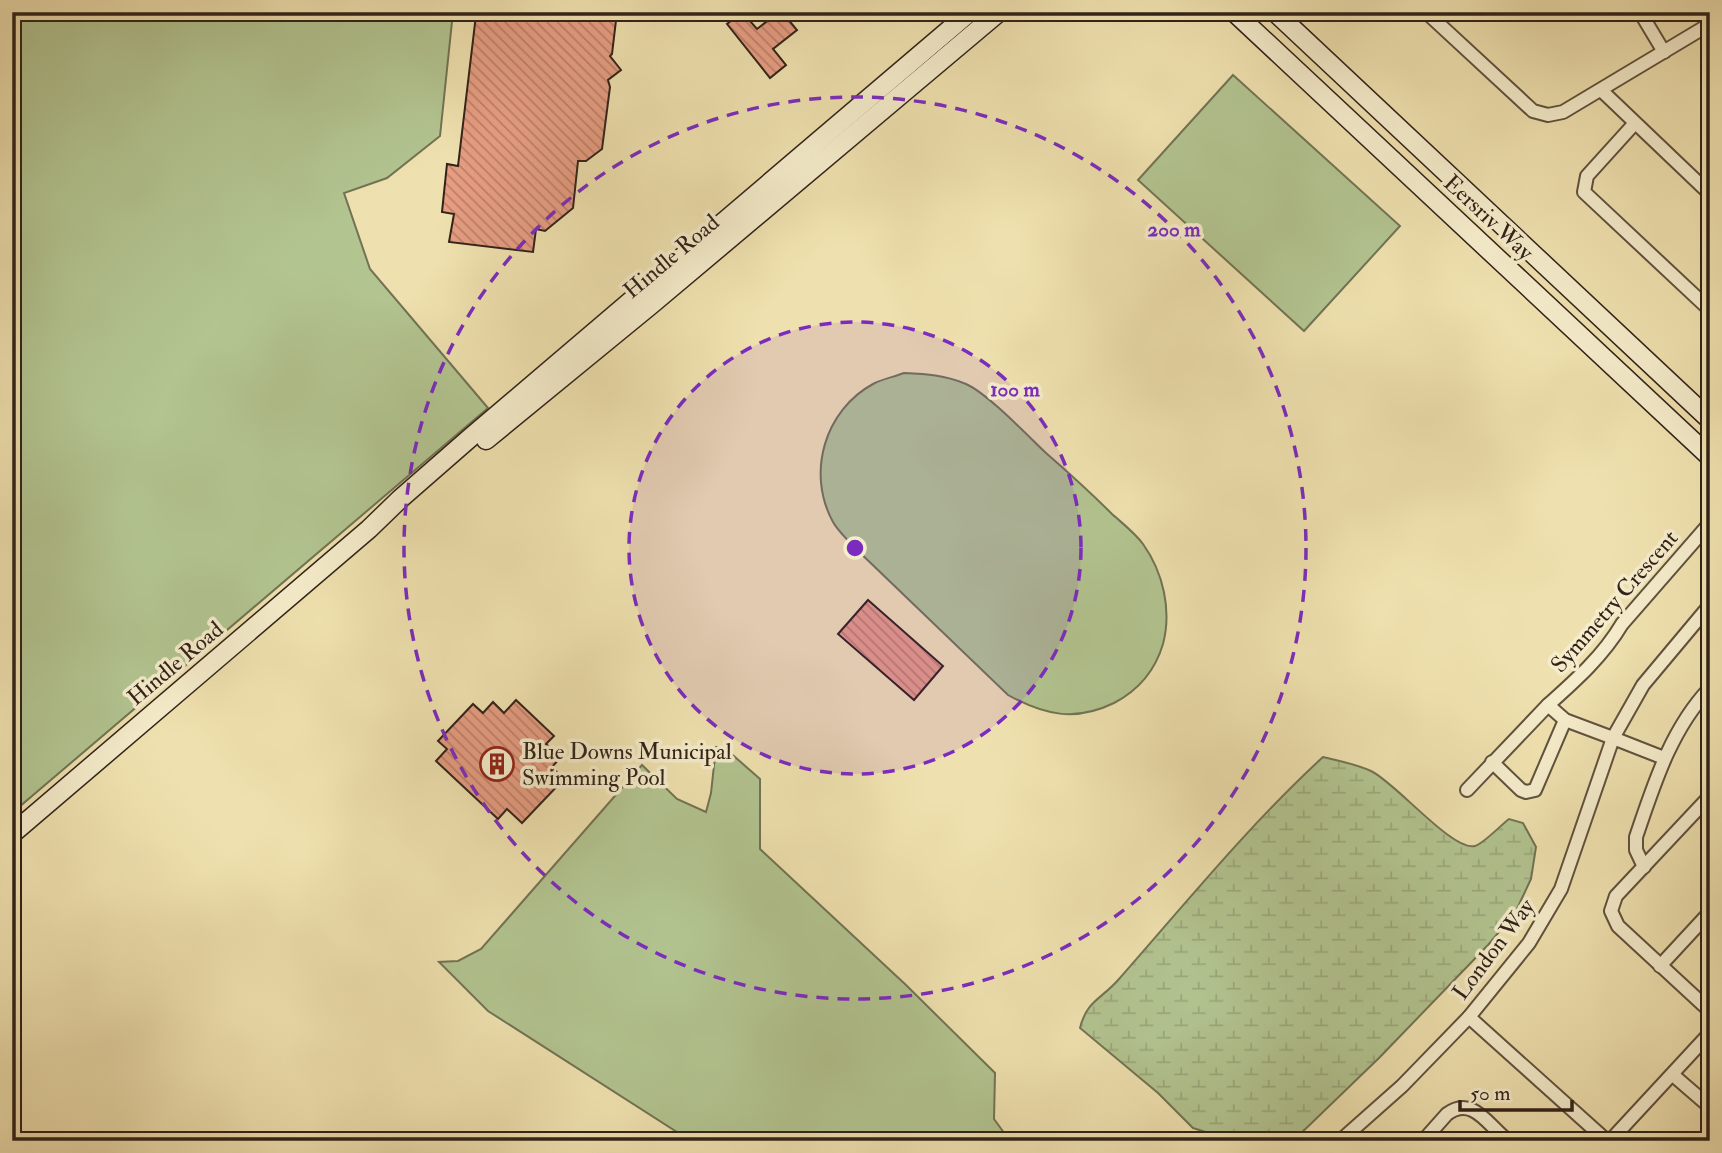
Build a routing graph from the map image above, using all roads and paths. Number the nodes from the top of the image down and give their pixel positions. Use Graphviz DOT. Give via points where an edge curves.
graph roads {
  1 [pos="970,12"];
  2 [pos="999,12"];
  3 [pos="1234,12"];
  4 [pos="1275,12"];
  5 [pos="1426,12"];
  6 [pos="1640,12"];
  7 [pos="1710,24"];
  8 [pos="1664,52"];
  9 [pos="1601,90"];
  10 [pos="1635,123"];
  11 [pos="1710,194"];
  12 [pos="1710,310"];
  13 [pos="1710,421"];
  14 [pos="1710,457"];
  15 [pos="1710,523"];
  16 [pos="369,529"];
  17 [pos="1710,605"];
  18 [pos="1710,688"];
  19 [pos="1548,705"];
  20 [pos="1565,720"];
  21 [pos="1607,736"];
  22 [pos="1664,758"];
  23 [pos="1492,762"];
  24 [pos="1466,790"];
  25 [pos="1710,796"];
  26 [pos="12,834"];
  27 [pos="1644,867"];
  28 [pos="1710,912"];
  29 [pos="1660,966"];
  30 [pos="1710,1011"];
  31 [pos="1469,1017"];
  32 [pos="1710,1033"];
  33 [pos="1673,1075"];
  34 [pos="1710,1107"];
  35 [pos="1504,1140"];
  36 [pos="1340,1141"];
  37 [pos="1423,1141"];
  38 [pos="1609,1141"];
  1 -- 16 [label="main road, Hindle Road"];
  2 -- 16 [label="main road, Hindle Road" via="479,446"];
  3 -- 14 [label="main road, Eersriv Way"];
  4 -- 13 [label="main road, Eersriv Way"];
  5 -- 9 [label="street" via="1533,111 1542,115 1563,112"];
  6 -- 8 [label="street"];
  7 -- 8 [label="street"];
  8 -- 9 [label="street"];
  9 -- 10 [label="street"];
  10 -- 11 [label="street"];
  10 -- 12 [label="street" via="1587,176 1584,192"];
  15 -- 19 [label="street, Symmetry Crescent" via="1611,642"];
  16 -- 26 [label="main road, Hindle Road"];
  17 -- 21 [label="street, London Way"];
  18 -- 22 [label="street"];
  19 -- 20 [label="street, Symmetry Crescent"];
  19 -- 23 [label="street, Symmetry Crescent"];
  20 -- 21 [label="street, Symmetry Crescent"];
  20 -- 23 [label="street" via="1535,790 1524,791"];
  21 -- 22 [label="street, Symmetry Crescent"];
  21 -- 31 [label="street, London Way" via="1561,889 1529,943"];
  22 -- 27 [label="street" via="1636,837"];
  23 -- 24 [label="street, Symmetry Crescent"];
  25 -- 27 [label="street"];
  27 -- 29 [label="street" via="1612,902 1611,914"];
  28 -- 29 [label="street"];
  29 -- 30 [label="street"];
  31 -- 36 [label="street, London Way"];
  31 -- 38 [label="street"];
  32 -- 33 [label="street"];
  33 -- 34 [label="street"];
  33 -- 38 [label="street"];
  35 -- 37 [label="street" via="1479,1113 1465,1108 1452,1110"];
}
